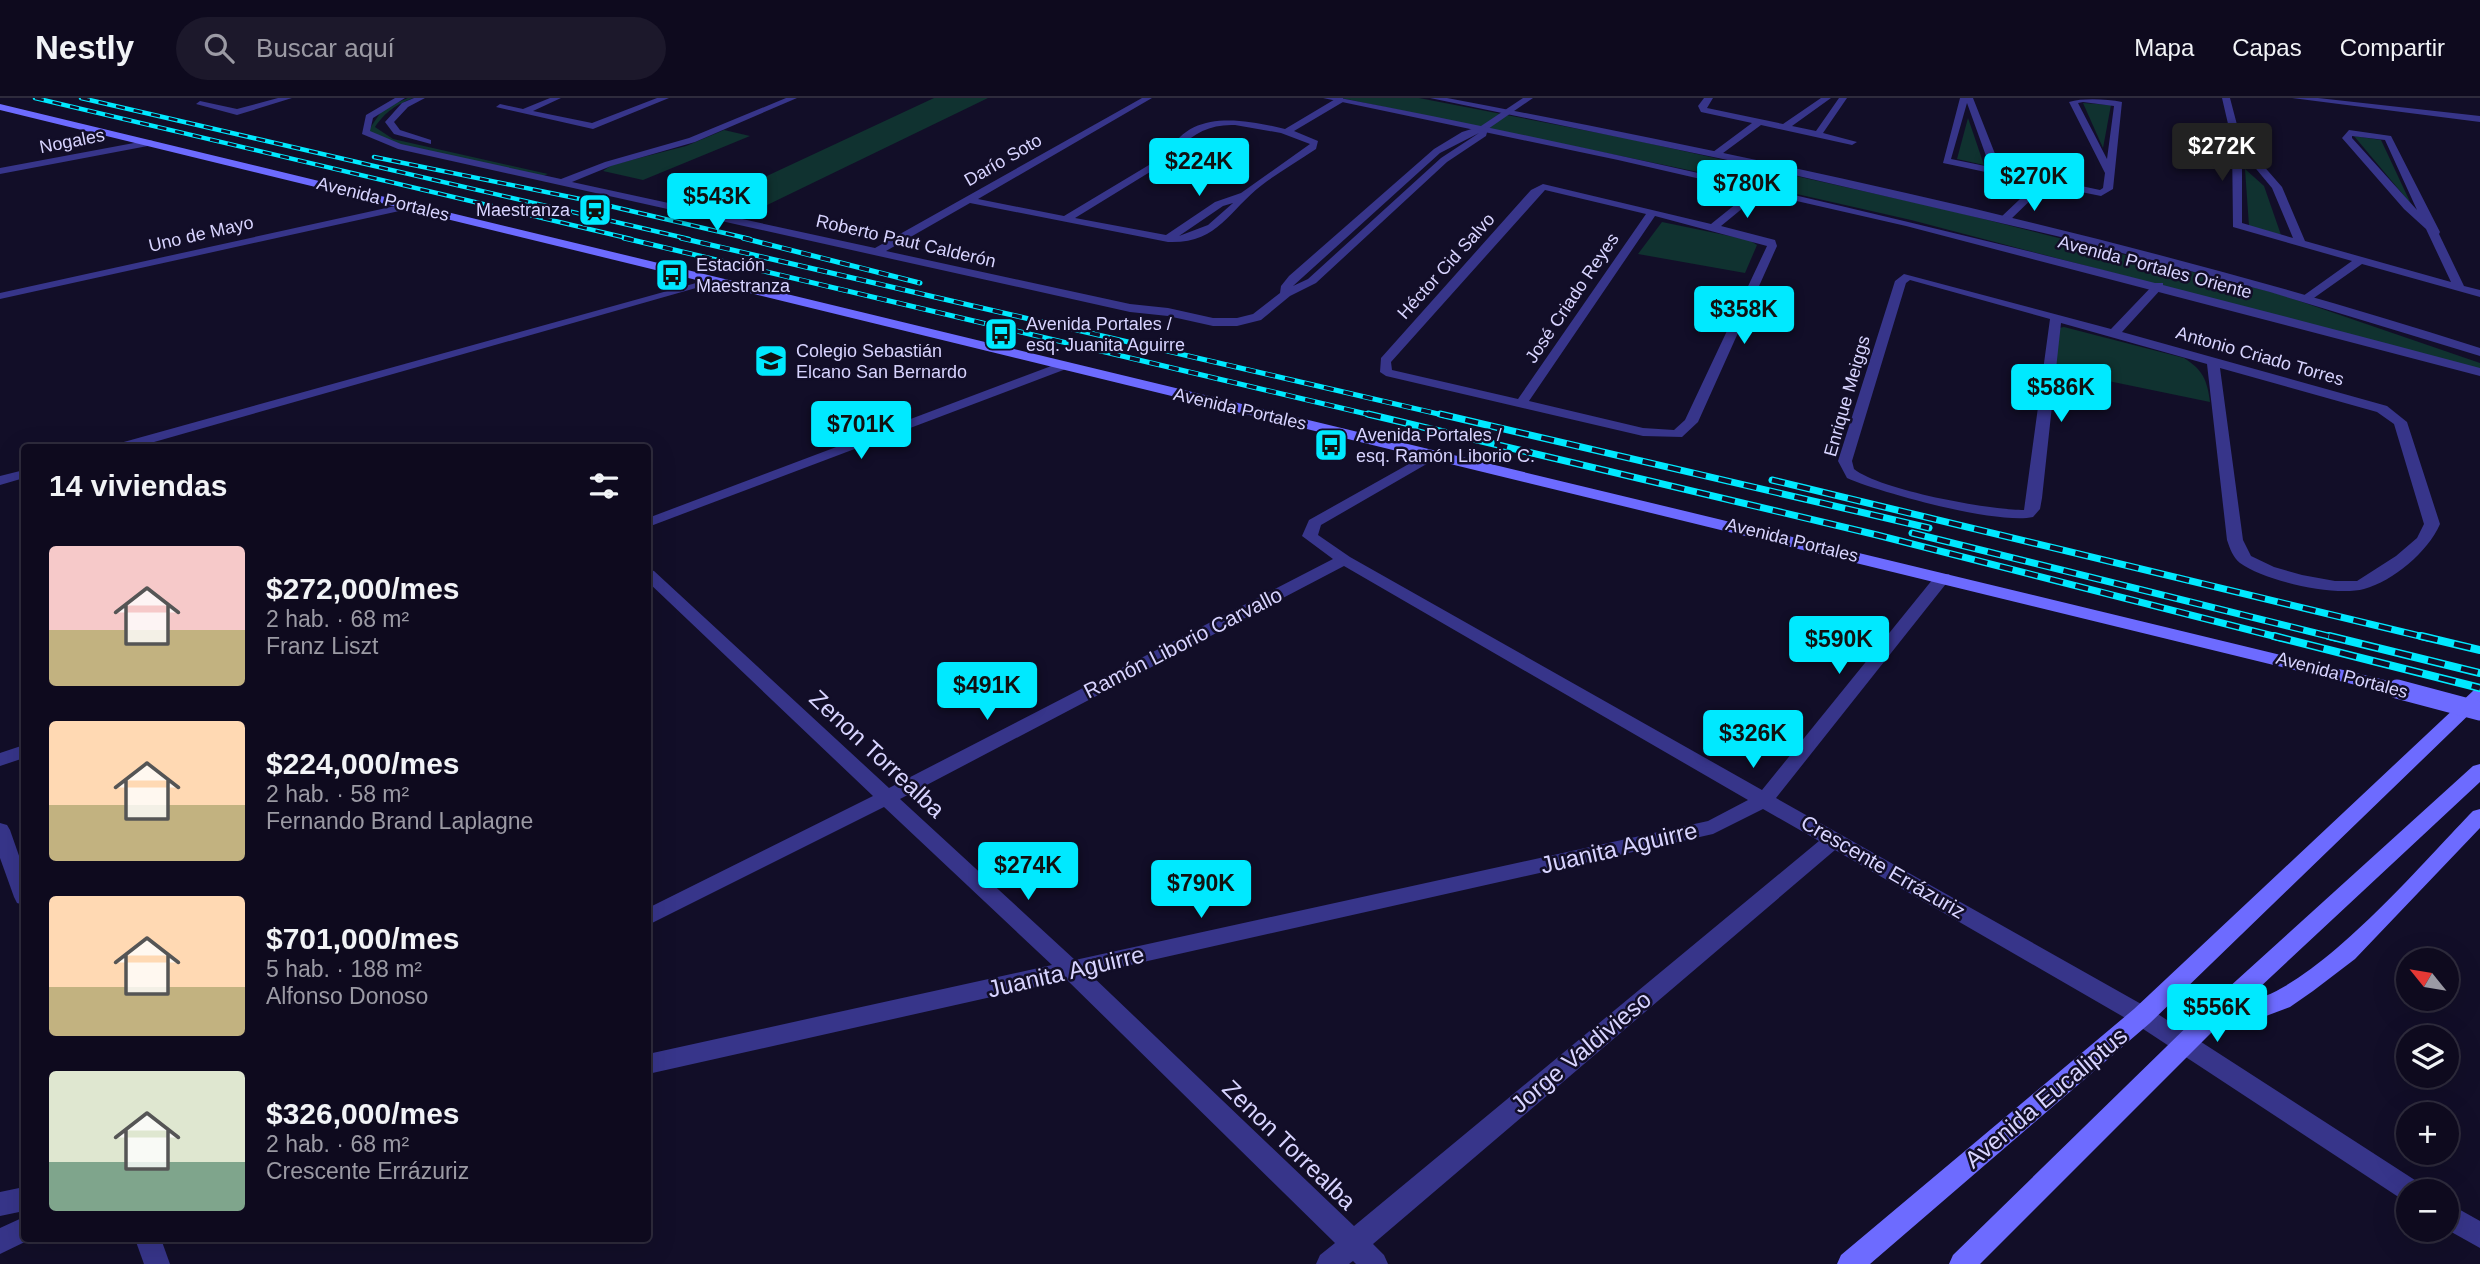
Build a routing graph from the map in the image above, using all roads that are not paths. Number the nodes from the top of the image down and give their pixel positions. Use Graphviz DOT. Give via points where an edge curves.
graph roads {
  1 [pos="288,98"];
  2 [pos="401,98"];
  3 [pos="421,98"];
  4 [pos="532,98"];
  5 [pos="557,98"];
  6 [pos="663,98"];
  7 [pos="793,98"];
  8 [pos="1148,98"];
  9 [pos="1326,98"];
  10 [pos="1434,98"];
  11 [pos="1529,98"];
  12 [pos="1827,98"];
  13 [pos="1843,98"];
  14 [pos="1966,98"];
  15 [pos="2226,98"];
  16 [pos="2296,98"];
  17 [pos="1709,99"];
  18 [pos="1340,100"];
  19 [pos="200,104"];
  20 [pos="0,107"];
  21 [pos="524,112"];
  22 [pos="1508,112"];
  23 [pos="2480,119"];
  24 [pos="1759,122"];
  25 [pos="1232,124"];
  26 [pos="1785,127"];
  27 [pos="1484,128"];
  28 [pos="1286,132"];
  29 [pos="1819,133"];
  30 [pos="1214,136"];
  31 [pos="2237,141"];
  32 [pos="1852,142"];
  33 [pos="150,143"];
  34 [pos="1198,145"];
  35 [pos="1172,154"];
  36 [pos="1716,154"];
  37 [pos="0,171"];
  38 [pos="2109,171"];
  39 [pos="1997,172"];
  40 [pos="576,176"];
  41 [pos="562,182"];
  42 [pos="2042,183"];
  43 [pos="1761,189"];
  44 [pos="1245,195"];
  45 [pos="969,200"];
  46 [pos="409,206"];
  47 [pos="1653,211"];
  48 [pos="1066,219"];
  49 [pos="2004,220"];
  50 [pos="1714,226"];
  51 [pos="2435,232"];
  52 [pos="1168,239"];
  53 [pos="2300,242"];
  54 [pos="889,245"];
  55 [pos="876,252"];
  56 [pos="2360,260"];
  57 [pos="1908,276"];
  58 [pos="718,280"];
  59 [pos="2159,285"];
  60 [pos="2459,288"];
  61 [pos="2480,294"];
  62 [pos="0,296"];
  63 [pos="2307,298"];
  64 [pos="1168,312"];
  65 [pos="2056,317"];
  66 [pos="2115,332"];
  67 [pos="2480,352"];
  68 [pos="2213,361"];
  69 [pos="1062,366"];
  70 [pos="2480,372"];
  71 [pos="1521,404"];
  72 [pos="132,444"];
  73 [pos="1432,454"];
  74 [pos="21,475"];
  75 [pos="0,481"];
  76 [pos="651,522"];
  77 [pos="1344,560"];
  78 [pos="651,577"];
  79 [pos="1943,577"];
  80 [pos="2480,694"];
  81 [pos="2480,711"];
  82 [pos="21,752"];
  83 [pos="0,760"];
  84 [pos="2480,771"];
  85 [pos="885,798"];
  86 [pos="1765,799"];
  87 [pos="2480,817"];
  88 [pos="0,830"];
  89 [pos="1834,840"];
  90 [pos="21,889"];
  91 [pos="651,915"];
  92 [pos="1072,971"];
  93 [pos="2214,1015"];
  94 [pos="2143,1016"];
  95 [pos="2188,1044"];
  96 [pos="651,1063"];
  97 [pos="2396,1181"];
  98 [pos="21,1200"];
  99 [pos="0,1204"];
  100 [pos="2459,1222"];
  101 [pos="21,1230"];
  102 [pos="2480,1236"];
  103 [pos="0,1241"];
  104 [pos="149,1242"];
  105 [pos="1353,1243"];
  106 [pos="157,1264"];
  107 [pos="1329,1264"];
  108 [pos="1375,1264"];
  109 [pos="1850,1264"];
  110 [pos="1962,1264"];
  1 -- 19 [label="street" via="237,112"];
  2 -- 41 [label="street, Roberto Paut Calderón" via="369,117 365,132 398,146"];
  3 -- 40 [label="street, Roberto Paut Calderón" via="394,114 391,127 431,143"];
  4 -- 21 [label="street" via="500,107"];
  5 -- 21 [label="street"];
  6 -- 21 [label="street" via="593,126"];
  7 -- 40 [label="street" via="692,140"];
  8 -- 45 [label="street, Darío Soto"];
  9 -- 18 [label="street, Avenida Portales Oriente"];
  10 -- 22 [label="street, Avenida Portales Oriente"];
  11 -- 22 [label="street, Roberto Paut Calderón"];
  12 -- 26 [label="street"];
  13 -- 29 [label="street"];
  14 -- 39 [label="street"];
  14 -- 39 [label="street" via="1946,161"];
  15 -- 31 [label="street"];
  16 -- 23 [label="street"];
  17 -- 24 [label="street" via="1704,110"];
  18 -- 27 [label="street, Avenida Portales Oriente"];
  18 -- 28 [label="street"];
  20 -- 33 [label="main road, Avenida Portales"];
  22 -- 27 [label="street, Roberto Paut Calderón"];
  22 -- 36 [label="street, Avenida Portales Oriente"];
  24 -- 26 [label="street"];
  24 -- 36 [label="street"];
  25 -- 28 [label="street"];
  25 -- 30 [label="street"];
  25 -- 35 [label="street" via="1212,124 1176,146"];
  26 -- 29 [label="street"];
  27 -- 43 [label="street, Avenida Portales Oriente"];
  27 -- 64 [label="street, Roberto Paut Calderón" via="1483,134 1444,160 1311,281 1258,317 1213,322"];
  28 -- 44 [label="street" via="1306,137 1315,145"];
  29 -- 32 [label="street"];
  31 -- 53 [label="street" via="2277,187"];
  31 -- 53 [label="street" via="2237,225"];
  33 -- 37 [label="street, Nogales"];
  33 -- 46 [label="main road, Avenida Portales"];
  34 -- 35 [label="street"];
  35 -- 48 [label="street"];
  36 -- 49 [label="street, Avenida Portales Oriente"];
  38 -- 38 [label="street" via="2119,104 2076,100 2073,102"];
  38 -- 42 [label="street" via="2108,189 2101,192"];
  39 -- 42 [label="street"];
  40 -- 41 [label="street"];
  40 -- 54 [label="street, Roberto Paut Calderón"];
  41 -- 55 [label="street, Roberto Paut Calderón"];
  42 -- 49 [label="street"];
  43 -- 50 [label="street"];
  43 -- 59 [label="street, Avenida Portales Oriente"];
  44 -- 52 [label="street" via="1219,204"];
  44 -- 52 [label="street" via="1196,238"];
  45 -- 48 [label="street"];
  45 -- 54 [label="street, Darío Soto"];
  46 -- 58 [label="main road, Avenida Portales"];
  46 -- 62 [label="street, Uno de Mayo"];
  47 -- 50 [label="street"];
  47 -- 71 [label="street, José Criado Reyes"];
  47 -- 71 [label="street, Héctor Cid Salvo" via="1543,187 1385,361 1386,372"];
  48 -- 52 [label="street"];
  49 -- 63 [label="street, Avenida Portales Oriente"];
  50 -- 71 [label="street" via="1772,246 1691,422 1678,433 1643,432"];
  51 -- 51 [label="street" via="2388,138 2349,133 2347,138"];
  51 -- 60 [label="street"];
  53 -- 56 [label="street"];
  54 -- 55 [label="street, Darío Soto"];
  54 -- 64 [label="street, Roberto Paut Calderón" via="1140,300"];
  55 -- 64 [label="street, Roberto Paut Calderón" via="1130,308"];
  56 -- 60 [label="street"];
  56 -- 63 [label="street"];
  57 -- 65 [label="street, Antonio Criado Torres"];
  57 -- 65 [label="street, Enrique Meiggs" via="1901,281 1845,461 1851,474 1885,487 2028,514 2035,498"];
  58 -- 69 [label="main road, Avenida Portales"];
  58 -- 72 [label="street"];
  59 -- 66 [label="street"];
  59 -- 70 [label="street, Avenida Portales Oriente"];
  60 -- 61 [label="street"];
  63 -- 67 [label="street, Avenida Portales Oriente"];
  65 -- 66 [label="street, Antonio Criado Torres"];
  66 -- 68 [label="street, Antonio Criado Torres"];
  68 -- 68 [label="street, Antonio Criado Torres" via="2238,551 2260,566 2312,581 2359,586 2422,544 2432,524 2400,422 2393,415"];
  69 -- 73 [label="main road, Avenida Portales"];
  69 -- 76 [label="street"];
  73 -- 77 [label="street, Crescente Errázuriz" via="1314,523 1309,532 1314,541"];
  73 -- 79 [label="main road, Avenida Portales"];
  74 -- 75 [label="street"];
  77 -- 85 [label="street, Ramón Liborio Carvallo"];
  77 -- 86 [label="street, Crescente Errázuriz"];
  78 -- 85 [label="street, Zenon Torrealba"];
  79 -- 81 [label="main road, Avenida Portales, bridge"];
  79 -- 86 [label="street"];
  80 -- 94 [label="main road, Avenida Eucaliptus"];
  82 -- 83 [label="street"];
  84 -- 93 [label="main road"];
  85 -- 91 [label="street, Ramón Liborio Carvallo"];
  85 -- 92 [label="street, Zenon Torrealba"];
  86 -- 89 [label="street, Crescente Errázuriz"];
  86 -- 92 [label="street, Juanita Aguirre" via="1713,827"];
  87 -- 93 [label="main road" via="2347,953 2305,985 2258,1009"];
  88 -- 90 [label="street"];
  89 -- 94 [label="street, Crescente Errázuriz"];
  89 -- 105 [label="street, Jorge Valdivieso"];
  92 -- 96 [label="street, Juanita Aguirre"];
  92 -- 105 [label="street, Zenon Torrealba"];
  93 -- 95 [label="main road"];
  94 -- 95 [label="street, Crescente Errázuriz"];
  94 -- 109 [label="main road, Avenida Eucaliptus"];
  95 -- 97 [label="street, Crescente Errázuriz"];
  95 -- 110 [label="main road"];
  98 -- 99 [label="street"];
  100 -- 102 [label="street"];
  101 -- 103 [label="street"];
  104 -- 106 [label="street"];
  105 -- 107 [label="street, Jorge Valdivieso"];
  105 -- 108 [label="street, Zenon Torrealba"];
}
